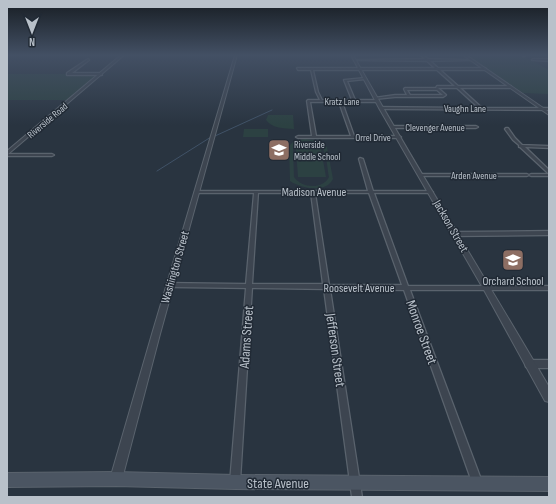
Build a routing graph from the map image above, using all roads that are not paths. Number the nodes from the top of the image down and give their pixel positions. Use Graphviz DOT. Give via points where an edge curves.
graph roads {
  1 [pos="96,79"];
  2 [pos="229,79"];
  3 [pos="314,79"];
  4 [pos="365,79"];
  5 [pos="448,79"];
  6 [pos="499,79"];
  7 [pos="427,87"];
  8 [pos="457,87"];
  9 [pos="510,87"];
  10 [pos="409,96"];
  11 [pos="376,99"];
  12 [pos="321,100"];
  13 [pos="340,100"];
  14 [pos="354,100"];
  15 [pos="381,108"];
  16 [pos="480,108"];
  17 [pos="542,109"];
  18 [pos="549,109"];
  19 [pos="549,114"];
  20 [pos="393,127"];
  21 [pos="476,127"];
  22 [pos="507,130"];
  23 [pos="298,137"];
  24 [pos="314,137"];
  25 [pos="354,137"];
  26 [pos="399,137"];
  27 [pos="520,146"];
  28 [pos="549,146"];
  29 [pos="7,155"];
  30 [pos="52,155"];
  31 [pos="361,159"];
  32 [pos="549,173"];
  33 [pos="421,175"];
  34 [pos="197,192"];
  35 [pos="256,192"];
  36 [pos="314,192"];
  37 [pos="371,192"];
  38 [pos="431,192"];
  39 [pos="549,233"];
  40 [pos="456,234"];
  41 [pos="170,285"];
  42 [pos="250,287"];
  43 [pos="328,288"];
  44 [pos="406,288"];
  45 [pos="487,288"];
  46 [pos="549,288"];
  47 [pos="529,364"];
  48 [pos="549,364"];
  49 [pos="549,397"];
  50 [pos="116,479"];
  51 [pos="7,480"];
  52 [pos="235,482"];
  53 [pos="355,483"];
  54 [pos="477,483"];
  55 [pos="549,484"];
  56 [pos="357,497"];
  1 -- 29 [label="street, Riverside Road"];
  2 -- 34 [label="street, Washington Street"];
  3 -- 12 [label="street"];
  4 -- 11 [label="street, Jackson Street"];
  4 -- 14 [label="street" via="345,80"];
  5 -- 8 [label="street"];
  6 -- 9 [label="street"];
  7 -- 8 [label="street"];
  8 -- 9 [label="street"];
  8 -- 16 [label="street"];
  9 -- 17 [label="street"];
  10 -- 10 [label="street, Kratz Lane" via="443,96 445,95 438,89 405,89"];
  10 -- 11 [label="street, Kratz Lane"];
  11 -- 14 [label="street, Kratz Lane"];
  11 -- 15 [label="street, Jackson Street"];
  12 -- 13 [label="street, Kratz Lane"];
  12 -- 24 [label="street, Kratz Lane" via="308,100"];
  13 -- 14 [label="street, Kratz Lane"];
  13 -- 25 [label="street"];
  15 -- 16 [label="street, Vaughn Lane"];
  15 -- 20 [label="street, Jackson Street"];
  16 -- 17 [label="street, Vaughn Lane"];
  17 -- 18 [label="street, Vaughn Lane"];
  17 -- 19 [label="street"];
  20 -- 21 [label="street, Clevenger Avenue"];
  20 -- 26 [label="street, Jackson Street"];
  22 -- 27 [label="street"];
  23 -- 24 [label="street, Orrel Drive"];
  24 -- 25 [label="street, Orrel Drive"];
  25 -- 26 [label="street, Orrel Drive"];
  26 -- 33 [label="street, Jackson Street"];
  27 -- 28 [label="street"];
  27 -- 32 [label="street"];
  29 -- 30 [label="street"];
  31 -- 37 [label="street, Monroe Street"];
  32 -- 33 [label="street, Arden Avenue"];
  33 -- 38 [label="street, Jackson Street"];
  34 -- 35 [label="street, Madison Avenue"];
  34 -- 41 [label="street, Washington Street"];
  35 -- 36 [label="street, Madison Avenue"];
  35 -- 42 [label="street, Adams Street"];
  36 -- 37 [label="street, Madison Avenue"];
  36 -- 43 [label="street, Jefferson Street"];
  37 -- 38 [label="street, Madison Avenue"];
  37 -- 44 [label="street, Monroe Street"];
  38 -- 40 [label="street, Jackson Street"];
  39 -- 40 [label="street"];
  40 -- 45 [label="street, Jackson Street"];
  41 -- 42 [label="street, Roosevelt Avenue"];
  41 -- 50 [label="street, Washington Street"];
  42 -- 43 [label="street, Roosevelt Avenue"];
  42 -- 52 [label="street, Adams Street"];
  43 -- 44 [label="street, Roosevelt Avenue"];
  43 -- 53 [label="street, Jefferson Street"];
  44 -- 45 [label="street, Roosevelt Avenue"];
  44 -- 54 [label="street, Monroe Street"];
  45 -- 46 [label="street, Roosevelt Avenue"];
  45 -- 47 [label="street, Jackson Street"];
  47 -- 48 [label="street"];
  47 -- 49 [label="street, Jackson Street"];
  50 -- 51 [label="main road, State Avenue"];
  50 -- 52 [label="main road, State Avenue"];
  52 -- 53 [label="main road, State Avenue"];
  53 -- 54 [label="main road, State Avenue"];
  53 -- 56 [label="street, Jefferson Street"];
  54 -- 55 [label="main road, State Avenue"];
}
